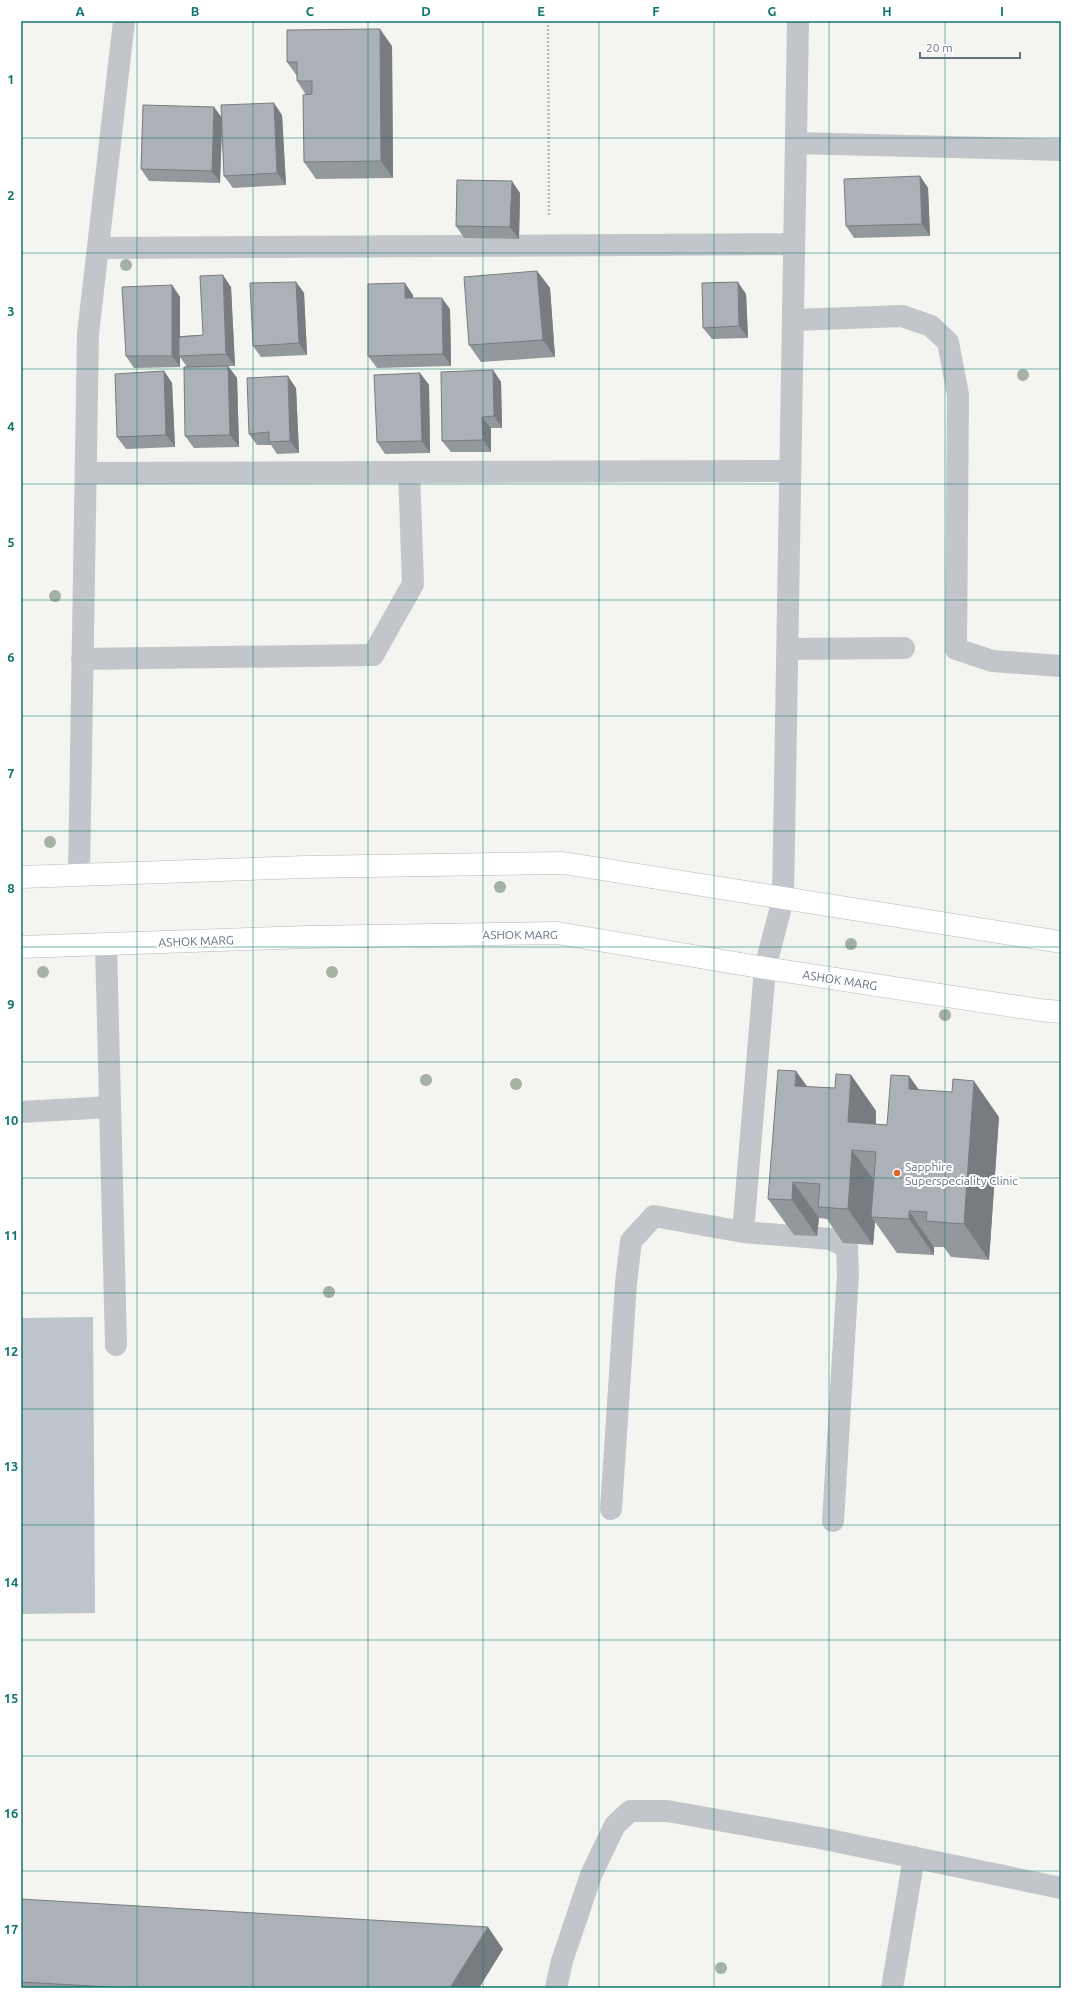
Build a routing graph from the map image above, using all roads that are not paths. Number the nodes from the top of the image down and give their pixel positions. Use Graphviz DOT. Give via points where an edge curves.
graph roads {
  1 [pos="124,21"];
  2 [pos="798,21"];
  3 [pos="796,143"];
  4 [pos="1061,150"];
  5 [pos="794,244"];
  6 [pos="98,248"];
  7 [pos="793,320"];
  8 [pos="790,471"];
  9 [pos="409,472"];
  10 [pos="86,474"];
  11 [pos="904,648"];
  12 [pos="787,649"];
  13 [pos="82,659"];
  14 [pos="1061,666"];
  15 [pos="79,875"];
  16 [pos="21,877"];
  17 [pos="783,899"];
  18 [pos="1061,942"];
  19 [pos="106,944"];
  20 [pos="21,947"];
  21 [pos="765,968"];
  22 [pos="1061,1012"];
  23 [pos="110,1108"];
  24 [pos="21,1112"];
  25 [pos="743,1232"];
  26 [pos="116,1345"];
  27 [pos="611,1509"];
  28 [pos="833,1521"];
  29 [pos="914,1857"];
  30 [pos="1061,1888"];
  31 [pos="556,1988"];
  32 [pos="892,1988"];
  1 -- 6 [label="street"];
  2 -- 3 [label="street"];
  3 -- 4 [label="street"];
  3 -- 5 [label="street"];
  5 -- 6 [label="street"];
  5 -- 7 [label="street"];
  6 -- 10 [label="street" via="88,334"];
  7 -- 8 [label="street"];
  7 -- 14 [label="street" via="902,316 931,326 948,342 958,395 956,649 992,661"];
  8 -- 9 [label="street"];
  8 -- 12 [label="street"];
  9 -- 10 [label="street"];
  9 -- 13 [label="street" via="412,584 373,655"];
  10 -- 13 [label="street"];
  11 -- 12 [label="street"];
  12 -- 17 [label="street"];
  13 -- 15 [label="street"];
  15 -- 16 [label="street"];
  15 -- 17 [label="street" via="313,867 563,863"];
  17 -- 18 [label="street"];
  17 -- 21 [label="street"];
  19 -- 20 [label="street, ASHOK MARG"];
  19 -- 21 [label="street, ASHOK MARG" via="307,937 557,933"];
  19 -- 23 [label="street"];
  21 -- 22 [label="street, ASHOK MARG"];
  21 -- 25 [label="street"];
  23 -- 24 [label="street"];
  23 -- 26 [label="street"];
  25 -- 27 [label="street" via="654,1216 631,1241"];
  25 -- 28 [label="street" via="830,1239 847,1247 848,1274"];
  29 -- 30 [label="street"];
  29 -- 31 [label="street" via="668,1811 630,1811 615,1825 591,1875 562,1961"];
  29 -- 32 [label="street"];
}
